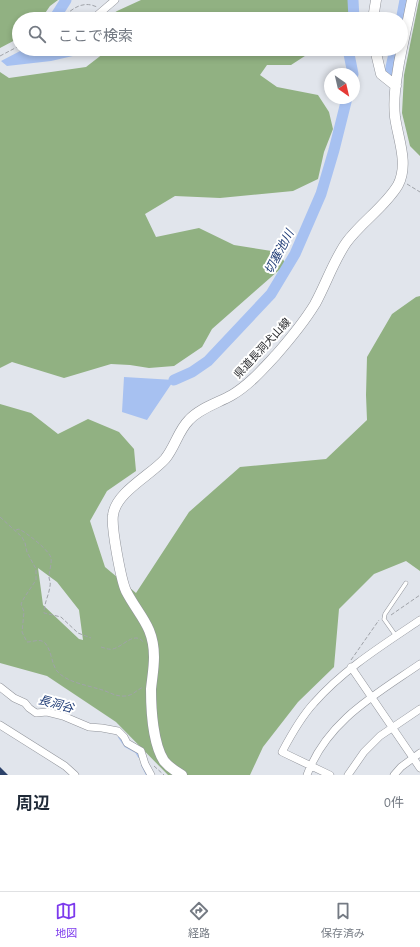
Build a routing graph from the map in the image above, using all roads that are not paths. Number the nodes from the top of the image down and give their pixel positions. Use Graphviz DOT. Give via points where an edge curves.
graph roads {
  1 [pos="115,0"];
  2 [pos="376,0"];
  3 [pos="412,0"];
  4 [pos="101,12"];
  5 [pos="374,12"];
  6 [pos="408,22"];
  7 [pos="377,56"];
  8 [pos="402,56"];
  9 [pos="396,86"];
  10 [pos="406,583"];
  11 [pos="420,620"];
  12 [pos="396,636"];
  13 [pos="420,664"];
  14 [pos="351,667"];
  15 [pos="0,687"];
  16 [pos="372,697"];
  17 [pos="420,709"];
  18 [pos="0,725"];
  19 [pos="393,728"];
  20 [pos="420,753"];
  21 [pos="413,758"];
  22 [pos="311,765"];
  23 [pos="420,768"];
  24 [pos="75,775"];
  25 [pos="151,775"];
  26 [pos="182,775"];
  27 [pos="307,775"];
  28 [pos="330,775"];
  29 [pos="348,775"];
  30 [pos="394,775"];
  1 -- 4 [label="street"];
  2 -- 5 [label="main road"];
  3 -- 6 [label="main road, 県道長洞犬山線"];
  7 -- 9 [label="main road" via="382,74"];
  8 -- 9 [label="main road, 県道長洞犬山線"];
  9 -- 26 [label="main road, 県道長洞犬山線" via="395,117 403,158 402,174 391,195 347,242 309,313 275,355 244,387 190,419 164,460 125,494 114,509 113,523 123,581 151,632 154,656 151,687 159,750 166,763"];
  10 -- 12 [label="lane" via="384,619"];
  11 -- 12 [label="street"];
  12 -- 14 [label="street"];
  13 -- 16 [label="street"];
  14 -- 16 [label="street"];
  14 -- 22 [label="street" via="314,703 282,752"];
  15 -- 25 [label="street" via="36,713 47,712 89,727 118,731 127,743 141,750"];
  16 -- 19 [label="street"];
  16 -- 22 [label="street" via="337,727"];
  17 -- 19 [label="street"];
  18 -- 24 [label="street"];
  19 -- 21 [label="street"];
  19 -- 29 [label="street" via="380,736 364,752"];
  20 -- 21 [label="street"];
  21 -- 23 [label="street"];
  21 -- 30 [label="street"];
  22 -- 27 [label="street"];
  22 -- 28 [label="street"];
}
